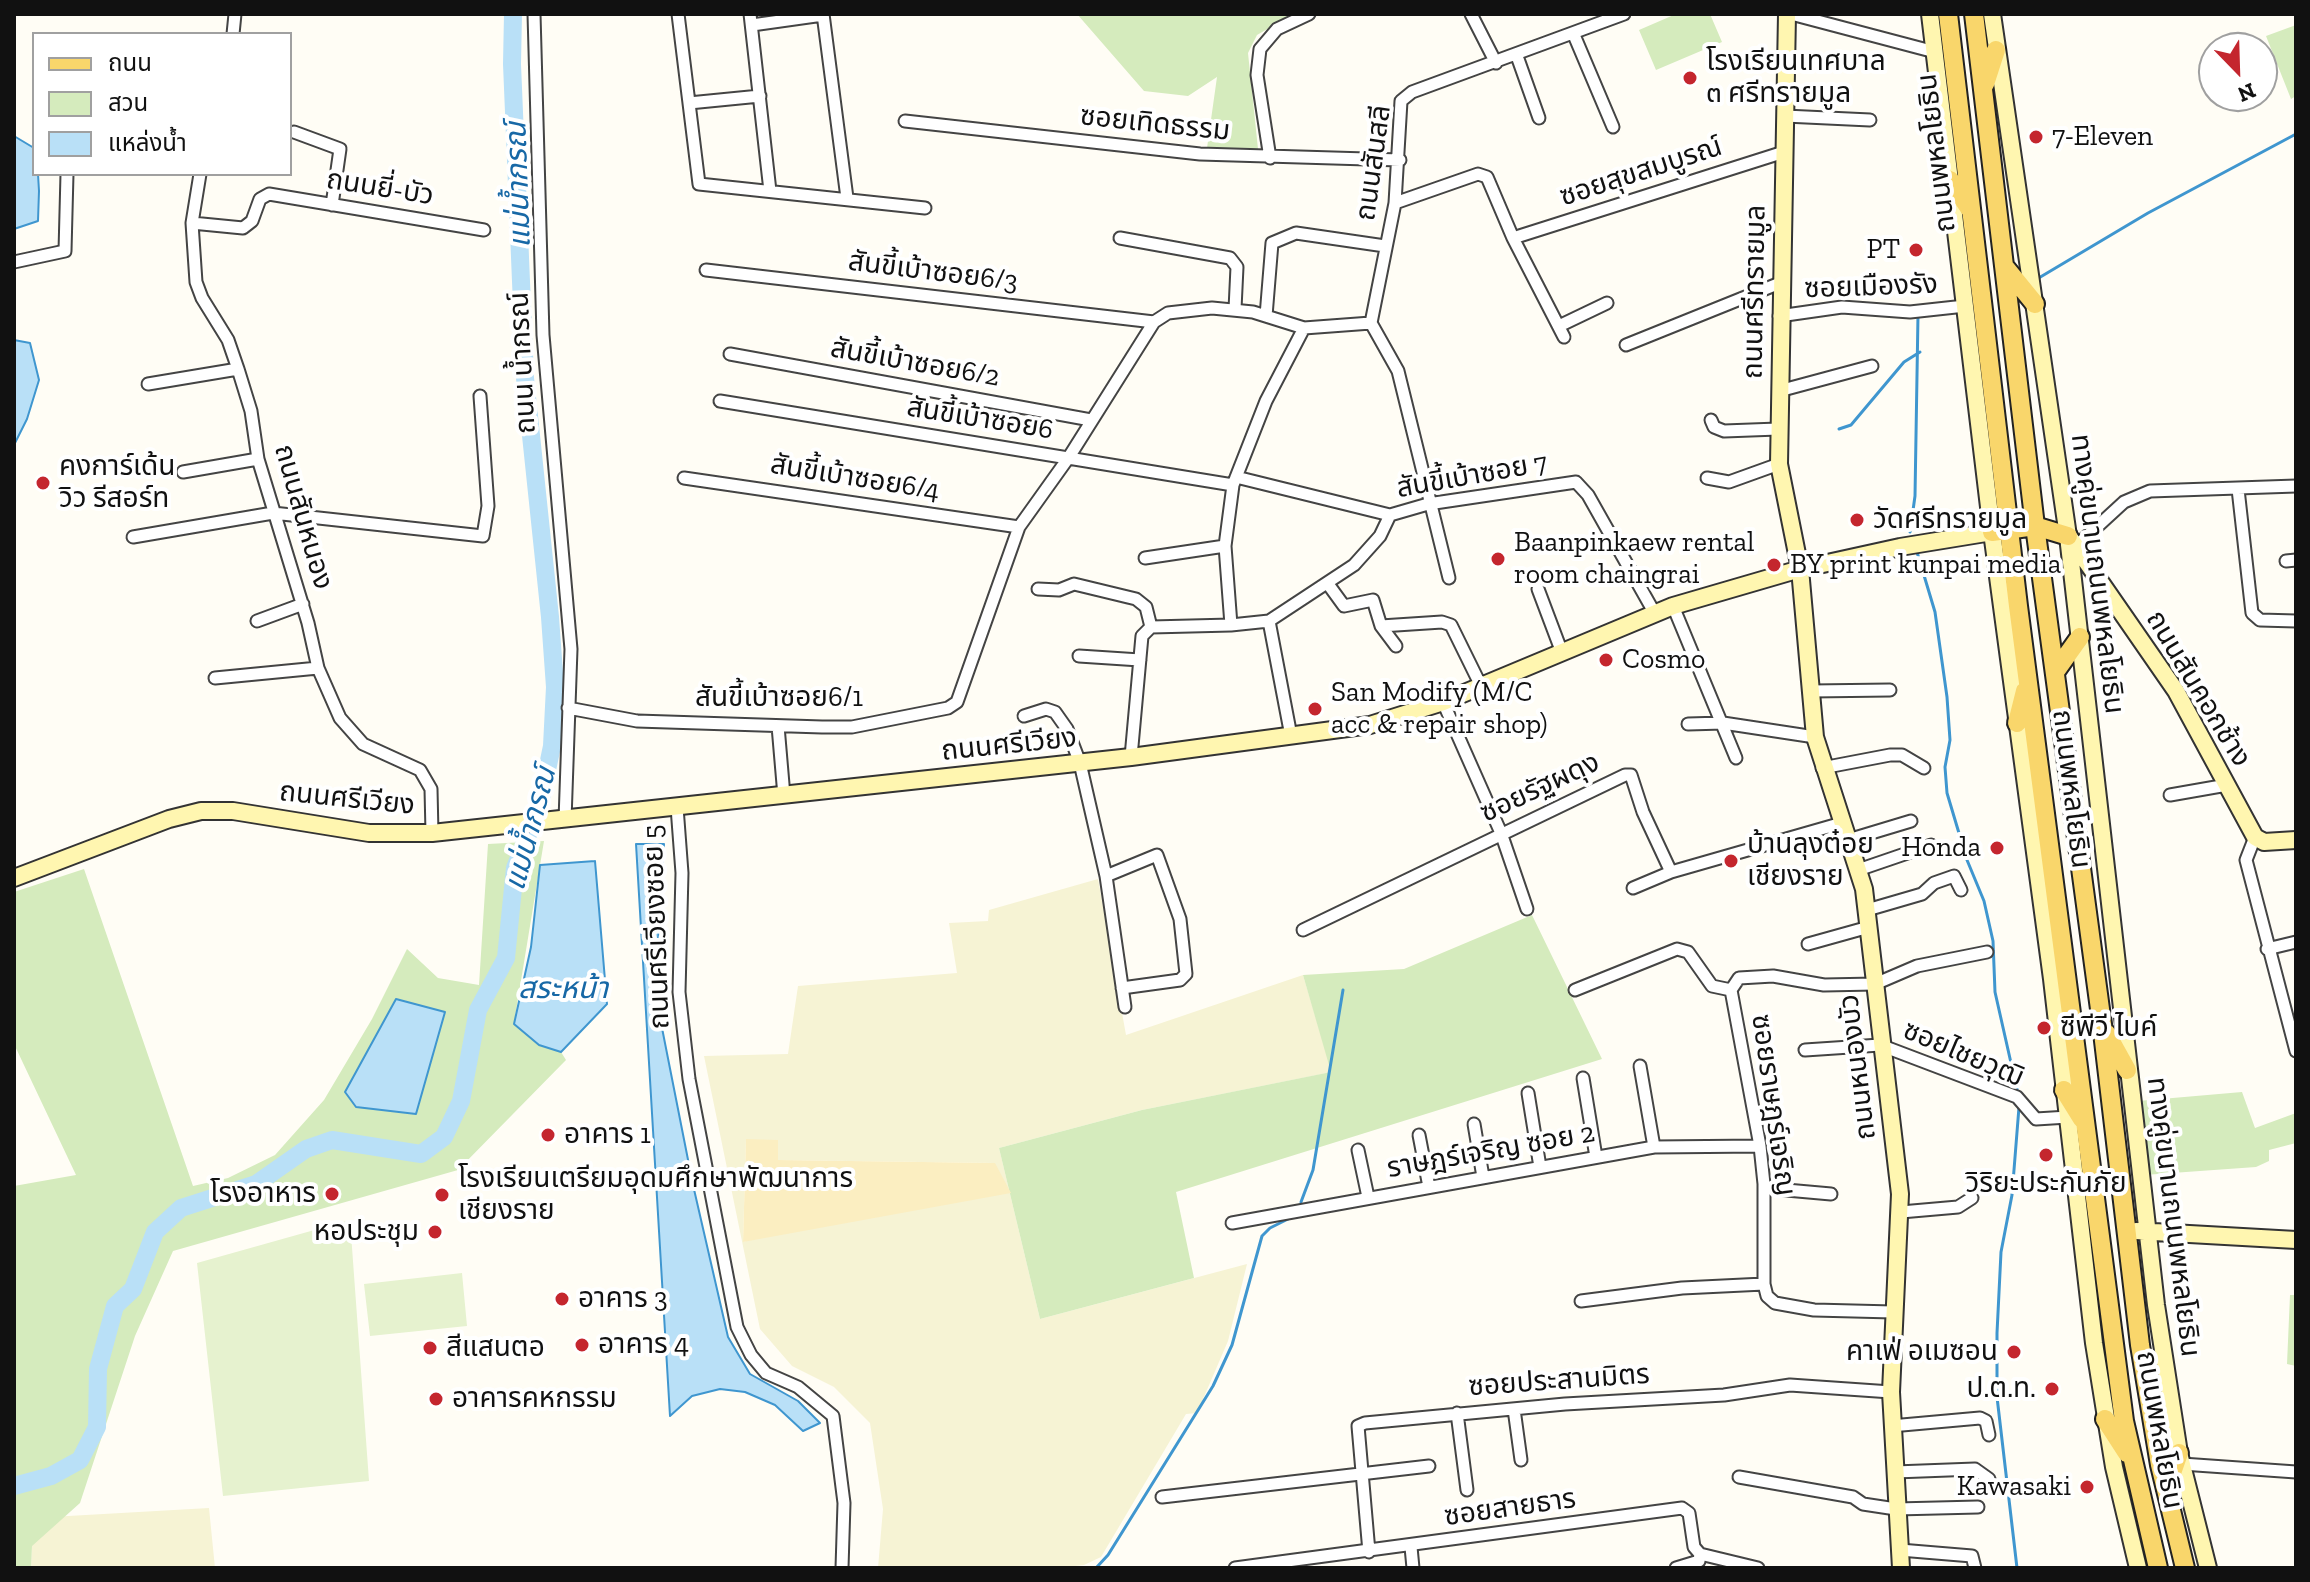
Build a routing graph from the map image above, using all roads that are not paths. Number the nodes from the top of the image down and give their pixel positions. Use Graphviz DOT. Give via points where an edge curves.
graph roads {
  1 [pos="534,14"];
  2 [pos="678,14"];
  3 [pos="823,14"];
  4 [pos="1309,14"];
  5 [pos="1471,14"];
  6 [pos="1588,14"];
  7 [pos="1624,14"];
  8 [pos="1789,14"];
  9 [pos="1930,14"];
  10 [pos="1948,14"];
  11 [pos="1974,14"];
  12 [pos="1992,14"];
  13 [pos="751,20"];
  14 [pos="1592,27"];
  15 [pos="1574,35"];
  16 [pos="1996,50"];
  17 [pos="1935,52"];
  18 [pos="1517,56"];
  19 [pos="1496,63"];
  20 [pos="1983,91"];
  21 [pos="760,96"];
  22 [pos="689,103"];
  23 [pos="1785,116"];
  24 [pos="1539,118"];
  25 [pos="1870,120"];
  26 [pos="905,121"];
  27 [pos="1613,127"];
  28 [pos="294,132"];
  29 [pos="1784,152"];
  30 [pos="1270,158"];
  31 [pos="1400,160"];
  32 [pos="67,176"];
  33 [pos="200,176"];
  34 [pos="1950,180"];
  35 [pos="770,191"];
  36 [pos="847,198"];
  37 [pos="1395,203"];
  38 [pos="332,205"];
  39 [pos="925,208"];
  40 [pos="1972,214"];
  41 [pos="192,223"];
  42 [pos="484,230"];
  43 [pos="1120,238"];
  44 [pos="1513,238"];
  45 [pos="1385,246"];
  46 [pos="14,262"];
  47 [pos="2004,266"];
  48 [pos="706,270"];
  49 [pos="1780,283"];
  50 [pos="1607,303"];
  51 [pos="2035,304"];
  52 [pos="1965,306"];
  53 [pos="1235,309"];
  54 [pos="1266,316"];
  55 [pos="1779,316"];
  56 [pos="1154,322"];
  57 [pos="1371,323"];
  58 [pos="1304,328"];
  59 [pos="2012,331"];
  60 [pos="1986,335"];
  61 [pos="1626,345"];
  62 [pos="730,354"];
  63 [pos="1872,366"];
  64 [pos="238,369"];
  65 [pos="148,384"];
  66 [pos="1779,391"];
  67 [pos="480,396"];
  68 [pos="720,401"];
  69 [pos="1091,420"];
  70 [pos="1711,420"];
  71 [pos="1778,429"];
  72 [pos="1069,457"];
  73 [pos="258,459"];
  74 [pos="1779,464"];
  75 [pos="183,472"];
  76 [pos="684,478"];
  77 [pos="1707,478"];
  78 [pos="1234,481"];
  79 [pos="2296,486"];
  80 [pos="2238,489"];
  81 [pos="1428,504"];
  82 [pos="273,513"];
  83 [pos="1390,515"];
  84 [pos="2035,526"];
  85 [pos="1019,527"];
  86 [pos="2000,530"];
  87 [pos="133,537"];
  88 [pos="2072,542"];
  89 [pos="1225,546"];
  90 [pos="1145,558"];
  91 [pos="1800,569"];
  92 [pos="1449,578"];
  93 [pos="1328,584"];
  94 [pos="1038,589"];
  95 [pos="1538,589"];
  96 [pos="303,604"];
  97 [pos="1673,606"];
  98 [pos="1654,612"];
  99 [pos="257,621"];
  100 [pos="1269,621"];
  101 [pos="2296,621"];
  102 [pos="1231,625"];
  103 [pos="1381,626"];
  104 [pos="1151,627"];
  105 [pos="2080,637"];
  106 [pos="1396,646"];
  107 [pos="1561,650"];
  108 [pos="1079,656"];
  109 [pos="1140,660"];
  110 [pos="318,668"];
  111 [pos="2055,672"];
  112 [pos="215,678"];
  113 [pos="2028,679"];
  114 [pos="1481,686"];
  115 [pos="1890,690"];
  116 [pos="1811,691"];
  117 [pos="1443,702"];
  118 [pos="568,708"];
  119 [pos="1024,716"];
  120 [pos="1723,723"];
  121 [pos="2017,723"];
  122 [pos="1688,724"];
  123 [pos="778,726"];
  124 [pos="1291,736"];
  125 [pos="1815,737"];
  126 [pos="1131,757"];
  127 [pos="1736,758"];
  128 [pos="1080,763"];
  129 [pos="1822,768"];
  130 [pos="1924,768"];
  131 [pos="2227,785"];
  132 [pos="2170,795"];
  133 [pos="784,796"];
  134 [pos="677,807"];
  135 [pos="565,820"];
  136 [pos="1911,821"];
  137 [pos="1842,823"];
  138 [pos="432,833"];
  139 [pos="1501,833"];
  140 [pos="2255,837"];
  141 [pos="1848,840"];
  142 [pos="2296,840"];
  143 [pos="1931,845"];
  144 [pos="1858,870"];
  145 [pos="1671,872"];
  146 [pos="1106,876"];
  147 [pos="14,878"];
  148 [pos="1633,888"];
  149 [pos="1961,890"];
  150 [pos="1527,909"];
  151 [pos="1868,918"];
  152 [pos="1303,930"];
  153 [pos="2296,942"];
  154 [pos="1808,944"];
  155 [pos="2267,949"];
  156 [pos="1987,952"];
  157 [pos="1875,984"];
  158 [pos="1122,988"];
  159 [pos="1575,990"];
  160 [pos="1731,990"];
  161 [pos="1125,1007"];
  162 [pos="2102,1024"];
  163 [pos="1880,1045"];
  164 [pos="1805,1050"];
  165 [pos="2296,1051"];
  166 [pos="1640,1066"];
  167 [pos="2127,1070"];
  168 [pos="1583,1078"];
  169 [pos="2064,1090"];
  170 [pos="1528,1093"];
  171 [pos="2068,1117"];
  172 [pos="1474,1124"];
  173 [pos="2087,1129"];
  174 [pos="1419,1135"];
  175 [pos="1760,1146"];
  176 [pos="1654,1147"];
  177 [pos="1358,1150"];
  178 [pos="1596,1157"];
  179 [pos="1540,1167"];
  180 [pos="1483,1177"];
  181 [pos="2094,1181"];
  182 [pos="1429,1187"];
  183 [pos="1764,1188"];
  184 [pos="1831,1194"];
  185 [pos="1368,1197"];
  186 [pos="1972,1198"];
  187 [pos="1901,1212"];
  188 [pos="1232,1223"];
  189 [pos="2126,1230"];
  190 [pos="2146,1232"];
  191 [pos="2296,1240"];
  192 [pos="2106,1283"];
  193 [pos="1764,1284"];
  194 [pos="1581,1301"];
  195 [pos="1893,1312"];
  196 [pos="1891,1392"];
  197 [pos="1514,1409"];
  198 [pos="1457,1413"];
  199 [pos="2105,1419"];
  200 [pos="1891,1426"];
  201 [pos="1989,1435"];
  202 [pos="2180,1458"];
  203 [pos="1521,1460"];
  204 [pos="2133,1462"];
  205 [pos="1429,1466"];
  206 [pos="1895,1472"];
  207 [pos="2296,1472"];
  208 [pos="1362,1474"];
  209 [pos="1739,1477"];
  210 [pos="1989,1479"];
  211 [pos="1467,1490"];
  212 [pos="2166,1490"];
  213 [pos="1162,1497"];
  214 [pos="1978,1507"];
  215 [pos="1896,1509"];
  216 [pos="1411,1547"];
  217 [pos="1900,1550"];
  218 [pos="1369,1552"];
  219 [pos="1700,1554"];
  220 [pos="1342,1562"];
  221 [pos="1272,1566"];
  222 [pos="842,1568"];
  223 [pos="1235,1568"];
  224 [pos="1413,1568"];
  225 [pos="1676,1568"];
  226 [pos="1758,1568"];
  227 [pos="1901,1568"];
  228 [pos="1975,1568"];
  229 [pos="2138,1568"];
  230 [pos="2158,1568"];
  231 [pos="2185,1568"];
  232 [pos="2208,1568"];
  1 -- 118 [label="street, ถนน น้ำกรณ์" via="543,335 571,649"];
  2 -- 22 [label="street"];
  3 -- 13 [label="street"];
  3 -- 36 [label="street"];
  4 -- 30 [label="street" via="1277,29 1260,49 1257,75"];
  5 -- 19 [label="street"];
  6 -- 14 [label="street"];
  7 -- 14 [label="street, ถนนสันสลี"];
  8 -- 17 [label="street"];
  8 -- 23 [label="main road, ถนนศรีทรายมูล"];
  9 -- 17 [label="main road"];
  10 -- 40 [label="main road, ถนนพหลโยธิน"];
  11 -- 20 [label="main road, ถนนพหลโยธิน"];
  12 -- 16 [label="main road, ทางคู่ขนานถนนพหลโยธิน"];
  13 -- 21 [label="street"];
  14 -- 15 [label="street, ถนนสันสลี"];
  15 -- 18 [label="street, ถนนสันสลี"];
  15 -- 27 [label="street"];
  16 -- 20 [label="main road"];
  16 -- 51 [label="main road, ทางคู่ขนานถนนพหลโยธิน"];
  17 -- 34 [label="main road"];
  18 -- 19 [label="street, ถนนสันสลี"];
  18 -- 24 [label="street"];
  19 -- 31 [label="street, ถนนสันสลี" via="1412,92 1401,101"];
  20 -- 47 [label="main road, ถนนพหลโยธิน"];
  21 -- 22 [label="street"];
  21 -- 35 [label="street"];
  22 -- 35 [label="street" via="699,184"];
  23 -- 25 [label="street"];
  23 -- 29 [label="main road, ถนนศรีทรายมูล"];
  26 -- 30 [label="street, ซอยเทิดธรรม"];
  28 -- 38 [label="street" via="340,149"];
  29 -- 44 [label="street, ซอยสุขสมบูรณ์"];
  29 -- 49 [label="main road, ถนนศรีทรายมูล"];
  30 -- 31 [label="street, ซอยเทิดธรรม"];
  31 -- 37 [label="street, ถนนสันสลี"];
  32 -- 46 [label="street" via="65,251"];
  33 -- 41 [label="street, ถนนสันหนอง"];
  34 -- 40 [label="main road"];
  34 -- 52 [label="main road"];
  35 -- 36 [label="street"];
  36 -- 39 [label="street"];
  37 -- 44 [label="street" via="1478,174 1487,177"];
  37 -- 45 [label="street, ถนนสันสลี"];
  38 -- 41 [label="street, ถนนยี่-บัว" via="267,195 243,228"];
  38 -- 42 [label="street, ถนนยี่-บัว"];
  40 -- 60 [label="main road, ถนนพหลโยธิน"];
  41 -- 64 [label="street, ถนนสันหนอง" via="198,291 228,340"];
  43 -- 53 [label="street" via="1230,258 1237,267"];
  44 -- 50 [label="street" via="1561,332"];
  45 -- 54 [label="street" via="1296,233 1272,243"];
  45 -- 57 [label="street, ถนนสันสลี"];
  47 -- 51 [label="main road"];
  47 -- 59 [label="main road, ถนนพหลโยธิน"];
  48 -- 56 [label="street, สันขี้เบ้าซอย6/3"];
  49 -- 55 [label="main road, ถนนศรีทรายมูล"];
  49 -- 61 [label="street"];
  51 -- 88 [label="main road, ทางคู่ขนานถนนพหลโยธิน"];
  52 -- 55 [label="street, ซอยเมืองรัง" via="1910,312 1842,307"];
  52 -- 86 [label="main road"];
  53 -- 54 [label="street"];
  53 -- 56 [label="street" via="1184,309"];
  54 -- 58 [label="street"];
  55 -- 66 [label="main road, ถนนศรีทรายมูล"];
  56 -- 69 [label="street, สันขี้เบ้าซอย6/1"];
  57 -- 58 [label="street"];
  57 -- 81 [label="street" via="1398,371"];
  58 -- 78 [label="street" via="1266,401"];
  59 -- 60 [label="main road"];
  59 -- 84 [label="main road, ถนนพหลโยธิน"];
  60 -- 86 [label="main road, ถนนพหลโยธิน"];
  62 -- 69 [label="street, สันขี้เบ้าซอย6/2"];
  63 -- 66 [label="street"];
  64 -- 65 [label="street"];
  64 -- 73 [label="street, ถนนสันหนอง"];
  66 -- 71 [label="main road, ถนนศรีทรายมูล"];
  67 -- 82 [label="street" via="488,506 483,536"];
  68 -- 72 [label="street, สันขี้เบ้าซอย6"];
  69 -- 72 [label="street, สันขี้เบ้าซอย6/1"];
  70 -- 71 [label="street" via="1724,431"];
  71 -- 74 [label="main road, ถนนศรีทรายมูล"];
  72 -- 78 [label="street, สันขี้เบ้าซอย6"];
  72 -- 85 [label="street, สันขี้เบ้าซอย6/1"];
  73 -- 75 [label="street"];
  73 -- 82 [label="street, ถนนสันหนอง"];
  74 -- 77 [label="street" via="1729,482"];
  74 -- 91 [label="main road, ถนนศรีทรายมูล"];
  76 -- 85 [label="street, สันขี้เบ้าซอย6/4"];
  78 -- 83 [label="street, สันขี้เบ้าซอย 7"];
  78 -- 89 [label="street"];
  79 -- 80 [label="street"];
  80 -- 88 [label="street" via="2150,491 2124,502"];
  80 -- 101 [label="street" via="2252,613 2260,620"];
  81 -- 83 [label="street, สันขี้เบ้าซอย 7"];
  81 -- 92 [label="street"];
  81 -- 98 [label="street, สันขี้เบ้าซอย 7" via="1576,482"];
  82 -- 87 [label="street"];
  82 -- 96 [label="street, ถนนสันหนอง"];
  83 -- 93 [label="street" via="1380,536 1354,565"];
  84 -- 86 [label="main road"];
  84 -- 88 [label="main road"];
  84 -- 111 [label="main road, ถนนพหลโยธิน"];
  85 -- 123 [label="street, สันขี้เบ้าซอย6/1" via="957,702 852,727"];
  86 -- 91 [label="main road, ถนนศรีเวียง"];
  86 -- 113 [label="main road, ถนนพหลโยธิน"];
  86 -- 121 [label="main road"];
  88 -- 105 [label="main road, ทางคู่ขนานถนนพหลโยธิน"];
  88 -- 131 [label="main road, ถนนสันคอกช้าง" via="2176,691"];
  89 -- 90 [label="street"];
  89 -- 102 [label="street"];
  91 -- 97 [label="main road, ถนนศรีเวียง"];
  91 -- 116 [label="main road, ถนนหนองบัว"];
  93 -- 100 [label="street"];
  93 -- 103 [label="street" via="1344,606 1373,600"];
  94 -- 104 [label="street" via="1074,584 1136,599 1146,607"];
  95 -- 107 [label="street"];
  96 -- 99 [label="street"];
  96 -- 110 [label="street, ถนนสันหนอง"];
  97 -- 98 [label="main road, ถนนศรีเวียง"];
  97 -- 120 [label="street"];
  98 -- 107 [label="main road, ถนนศรีเวียง"];
  100 -- 102 [label="street"];
  100 -- 124 [label="street"];
  102 -- 104 [label="street"];
  103 -- 106 [label="street"];
  103 -- 114 [label="street" via="1451,625"];
  104 -- 109 [label="street" via="1142,636"];
  105 -- 111 [label="main road"];
  105 -- 167 [label="main road, ทางคู่ขนานถนนพหลโยธิน"];
  107 -- 114 [label="main road, ถนนศรีเวียง"];
  108 -- 109 [label="street"];
  109 -- 126 [label="street"];
  110 -- 112 [label="street"];
  110 -- 138 [label="street, ถนนสันหนอง" via="340,718 363,744 420,770 431,789"];
  111 -- 162 [label="main road, ถนนพหลโยธิน"];
  113 -- 121 [label="main road"];
  113 -- 173 [label="main road, ถนนพหลโยธิน"];
  114 -- 117 [label="main road, ถนนศรีเวียง"];
  115 -- 116 [label="street"];
  116 -- 125 [label="main road, ถนนหนองบัว"];
  117 -- 124 [label="main road, ถนนศรีเวียง" via="1370,725"];
  117 -- 139 [label="street"];
  118 -- 123 [label="street, สันขี้เบ้าซอย6/1" via="612,719"];
  118 -- 135 [label="street, ถนน น้ำกรณ์"];
  119 -- 128 [label="street" via="1046,709 1055,712"];
  120 -- 122 [label="street"];
  120 -- 125 [label="street"];
  120 -- 127 [label="street"];
  121 -- 169 [label="main road"];
  123 -- 133 [label="street"];
  124 -- 126 [label="main road, ถนนศรีเวียง"];
  125 -- 129 [label="main road, ถนนหนองบัว"];
  126 -- 128 [label="main road, ถนนศรีเวียง"];
  128 -- 133 [label="main road, ถนนศรีเวียง"];
  128 -- 146 [label="street"];
  129 -- 130 [label="street" via="1890,755 1902,755"];
  129 -- 137 [label="main road, ถนนหนองบัว"];
  131 -- 132 [label="street"];
  131 -- 140 [label="main road, ถนนสันคอกช้าง"];
  133 -- 134 [label="main road, ถนนศรีเวียง"];
  134 -- 135 [label="main road, ถนนศรีเวียง"];
  134 -- 222 [label="street, ถนนศรีเวียงซอย 5" via="682,873 679,992 697,1131 734,1312 751,1355 766,1373 798,1387 833,1416 844,1503"];
  135 -- 138 [label="main road, ถนนศรีเวียง"];
  136 -- 141 [label="street"];
  137 -- 141 [label="main road, ถนนหนองบัว"];
  137 -- 145 [label="street"];
  138 -- 147 [label="main road, ถนนศรีเวียง" via="369,833 233,811 201,811"];
  139 -- 145 [label="street, ซอยรัฐผดุง" via="1631,775"];
  139 -- 150 [label="street"];
  139 -- 152 [label="street, ซอยรัฐผดุง"];
  140 -- 142 [label="main road" via="2264,842"];
  140 -- 155 [label="street" via="2246,860"];
  141 -- 144 [label="main road, ถนนหนองบัว"];
  143 -- 144 [label="street"];
  144 -- 151 [label="main road, ถนนหนองบัว"];
  145 -- 148 [label="street"];
  146 -- 158 [label="street"];
  146 -- 158 [label="street" via="1157,855 1180,919 1186,974 1180,980"];
  149 -- 151 [label="street" via="1954,876"];
  151 -- 154 [label="street"];
  151 -- 157 [label="main road, ถนนหนองบัว"];
  153 -- 155 [label="street"];
  155 -- 165 [label="street"];
  156 -- 157 [label="street" via="1917,966"];
  157 -- 160 [label="street, ซอยราษฎร์เจริญ" via="1824,985 1773,976 1739,978"];
  157 -- 163 [label="main road, ถนนหนองบัว"];
  158 -- 161 [label="street"];
  159 -- 160 [label="street" via="1677,949 1688,952 1712,986"];
  160 -- 175 [label="street, ซอยราษฎร์เจริญ"];
  162 -- 167 [label="main road"];
  162 -- 189 [label="main road, ถนนพหลโยธิน"];
  163 -- 164 [label="street"];
  163 -- 171 [label="street, ซอยไชยวุฒิ" via="2017,1097 2036,1119"];
  163 -- 187 [label="main road, ถนนหนองบัว"];
  166 -- 176 [label="street"];
  167 -- 190 [label="main road, ทางคู่ขนานถนนพหลโยธิน"];
  168 -- 178 [label="street"];
  169 -- 171 [label="main road"];
  169 -- 173 [label="main road"];
  170 -- 179 [label="street"];
  171 -- 199 [label="main road"];
  172 -- 180 [label="street"];
  173 -- 181 [label="main road, ถนนพหลโยธิน"];
  174 -- 182 [label="street"];
  175 -- 176 [label="street, ราษฎร์เจริญ ซอย 2"];
  175 -- 183 [label="street, ซอยราษฎร์เจริญ"];
  176 -- 178 [label="street, ราษฎร์เจริญ ซอย 2"];
  177 -- 185 [label="street"];
  178 -- 179 [label="street, ราษฎร์เจริญ ซอย 2"];
  179 -- 180 [label="street, ราษฎร์เจริญ ซอย 2"];
  180 -- 182 [label="street, ราษฎร์เจริญ ซอย 2"];
  181 -- 189 [label="main road" via="2113,1222"];
  181 -- 192 [label="main road, ถนนพหลโยธิน"];
  182 -- 185 [label="street, ราษฎร์เจริญ ซอย 2"];
  183 -- 184 [label="street"];
  183 -- 193 [label="street, ซอยราษฎร์เจริญ"];
  185 -- 188 [label="street, ราษฎร์เจริญ ซอย 2"];
  186 -- 187 [label="street" via="1958,1207"];
  187 -- 195 [label="main road, ถนนหนองบัว"];
  189 -- 190 [label="main road"];
  189 -- 192 [label="main road" via="2112,1243"];
  189 -- 212 [label="main road, ถนนพหลโยธิน"];
  190 -- 191 [label="main road"];
  190 -- 202 [label="main road, ทางคู่ขนานถนนพหลโยธิน"];
  192 -- 204 [label="main road, ถนนพหลโยธิน"];
  193 -- 194 [label="street"];
  193 -- 195 [label="street" via="1775,1303 1814,1310"];
  195 -- 196 [label="main road, ถนนหนองบัว"];
  196 -- 197 [label="street, ซอยประสานมิตร" via="1790,1385 1724,1395"];
  196 -- 200 [label="main road, ถนนหนองบัว"];
  197 -- 198 [label="street, ซอยประสานมิตร"];
  197 -- 203 [label="street"];
  198 -- 208 [label="street, ซอยประสานมิตร" via="1358,1426"];
  198 -- 211 [label="street"];
  199 -- 204 [label="main road"];
  199 -- 229 [label="main road"];
  200 -- 201 [label="street" via="1980,1418"];
  200 -- 206 [label="main road, ถนนหนองบัว"];
  202 -- 207 [label="street"];
  202 -- 212 [label="main road"];
  202 -- 232 [label="main road, ทางคู่ขนานถนนพหลโยธิน"];
  204 -- 230 [label="main road, ถนนพหลโยธิน"];
  205 -- 208 [label="street"];
  206 -- 210 [label="street" via="1975,1469"];
  206 -- 215 [label="main road, ถนนหนองบัว"];
  208 -- 213 [label="street"];
  208 -- 218 [label="street, ซอยประสานมิตร"];
  209 -- 215 [label="street"];
  212 -- 231 [label="main road, ถนนพหลโยธิน"];
  214 -- 215 [label="street"];
  215 -- 217 [label="main road, ถนนหนองบัว"];
  216 -- 218 [label="street, ซอยสายธาร"];
  216 -- 219 [label="street, ซอยสายธาร" via="1682,1508 1689,1513"];
  216 -- 224 [label="street"];
  217 -- 227 [label="main road, ถนนหนองบัว"];
  217 -- 228 [label="street" via="1972,1556"];
  218 -- 220 [label="street, ซอยสายธาร"];
  219 -- 225 [label="street" via="1699,1561"];
  219 -- 226 [label="street"];
  220 -- 221 [label="street, ซอยสายธาร"];
  221 -- 223 [label="street, ซอยสายธาร"];
}
